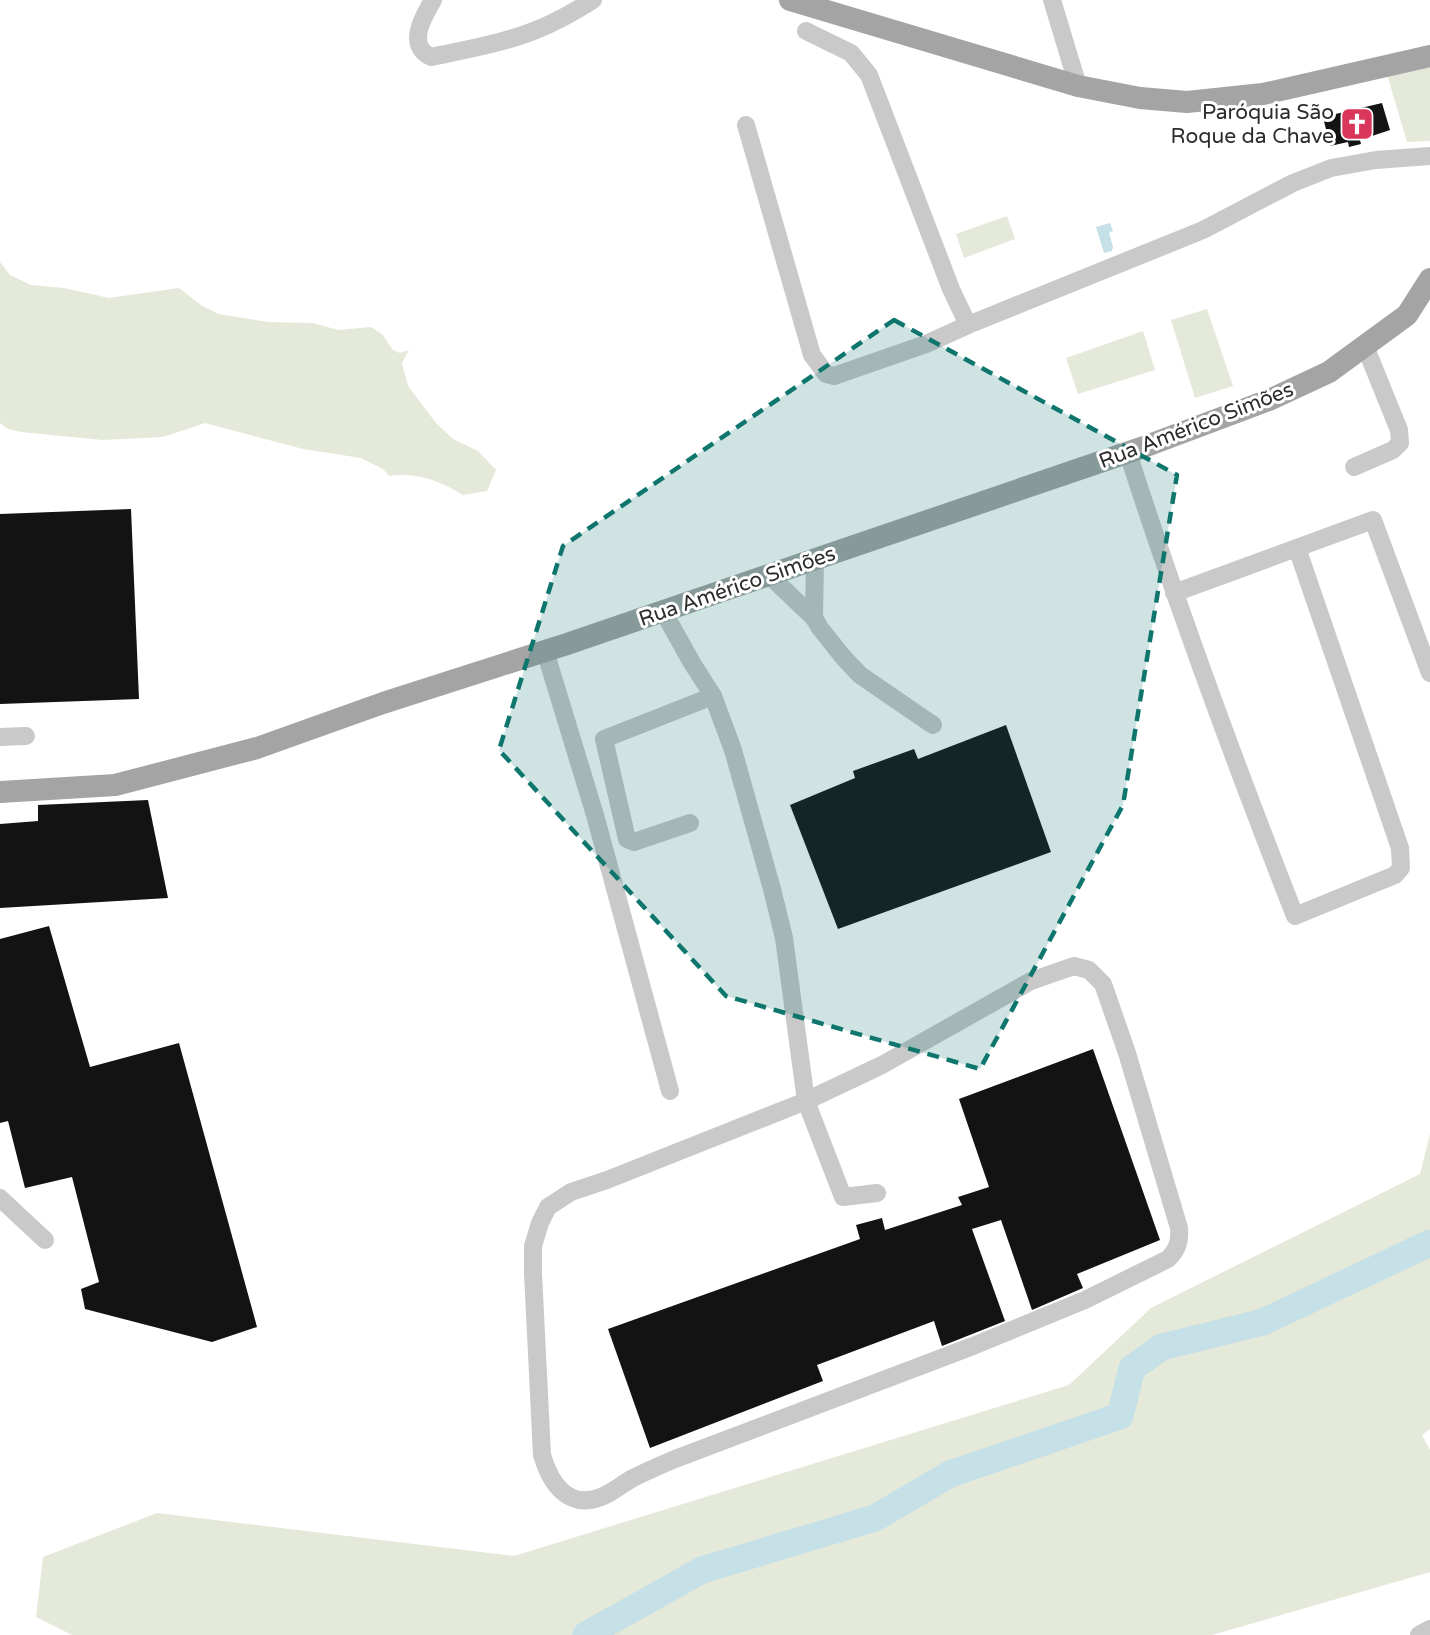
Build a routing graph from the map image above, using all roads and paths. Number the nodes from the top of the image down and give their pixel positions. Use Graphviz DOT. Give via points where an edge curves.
graph roads {
  1 [pos="433,0"];
  2 [pos="593,0"];
  3 [pos="790,0"];
  4 [pos="1052,0"];
  5 [pos="806,31"];
  6 [pos="1430,56"];
  7 [pos="1078,86"];
  8 [pos="746,125"];
  9 [pos="1430,156"];
  10 [pos="1430,279"];
  11 [pos="968,324"];
  12 [pos="1365,346"];
  13 [pos="1128,453"];
  14 [pos="1354,467"];
  15 [pos="1298,548"];
  16 [pos="815,559"];
  17 [pos="769,574"];
  18 [pos="1174,593"];
  19 [pos="663,611"];
  20 [pos="814,618"];
  21 [pos="545,651"];
  22 [pos="1430,673"];
  23 [pos="713,696"];
  24 [pos="933,725"];
  25 [pos="0,736"];
  26 [pos="26,736"];
  27 [pos="0,792"];
  28 [pos="690,823"];
  29 [pos="670,1091"];
  30 [pos="806,1101"];
  31 [pos="877,1193"];
  32 [pos="0,1198"];
  33 [pos="45,1240"];
  34 [pos="1430,1629"];
  35 [pos="1419,1635"];
  1 -- 2 [label="street" via="420,23 418,42 422,53 431,57 531,32"];
  3 -- 7 [label="main road"];
  4 -- 7 [label="street"];
  5 -- 11 [label="street" via="850,53 869,75"];
  6 -- 7 [label="main road" via="1263,94 1187,102"];
  8 -- 11 [label="street" via="812,355 826,374 834,376 926,344"];
  9 -- 11 [label="street" via="1331,168 1293,183 1203,230"];
  10 -- 12 [label="main road, Rua Américo Simões" via="1407,315"];
  12 -- 13 [label="main road, Rua Américo Simões" via="1329,372 1269,400"];
  12 -- 14 [label="street" via="1399,430 1400,443"];
  13 -- 16 [label="main road, Rua Américo Simões"];
  13 -- 18 [label="street"];
  15 -- 18 [label="street"];
  15 -- 18 [label="street" via="1400,848 1401,868 1395,875 1295,916"];
  15 -- 22 [label="street" via="1373,520"];
  16 -- 17 [label="main road, Rua Américo Simões"];
  16 -- 20 [label="street"];
  17 -- 19 [label="main road, Rua Américo Simões"];
  17 -- 20 [label="street"];
  19 -- 21 [label="main road, Rua Américo Simões"];
  19 -- 23 [label="street"];
  20 -- 24 [label="street" via="860,675"];
  21 -- 27 [label="main road, Rua Américo Simões" via="246,751 115,785"];
  21 -- 29 [label="street" via="595,815"];
  23 -- 28 [label="street" via="603,739 627,839 634,842"];
  23 -- 30 [label="street" via="733,750 784,938"];
  25 -- 26 [label="street"];
  30 -- 30 [label="street" via="882,1065 1030,981 1074,966 1089,970 1103,984 1127,1053 1180,1241 1168,1259 1004,1334 675,1459 600,1498 582,1500 566,1495 547,1473 539,1424 532,1246 548,1207 571,1192"];
  30 -- 31 [label="street" via="843,1197"];
  32 -- 33 [label="street"];
  34 -- 35 [label="street"];
}
